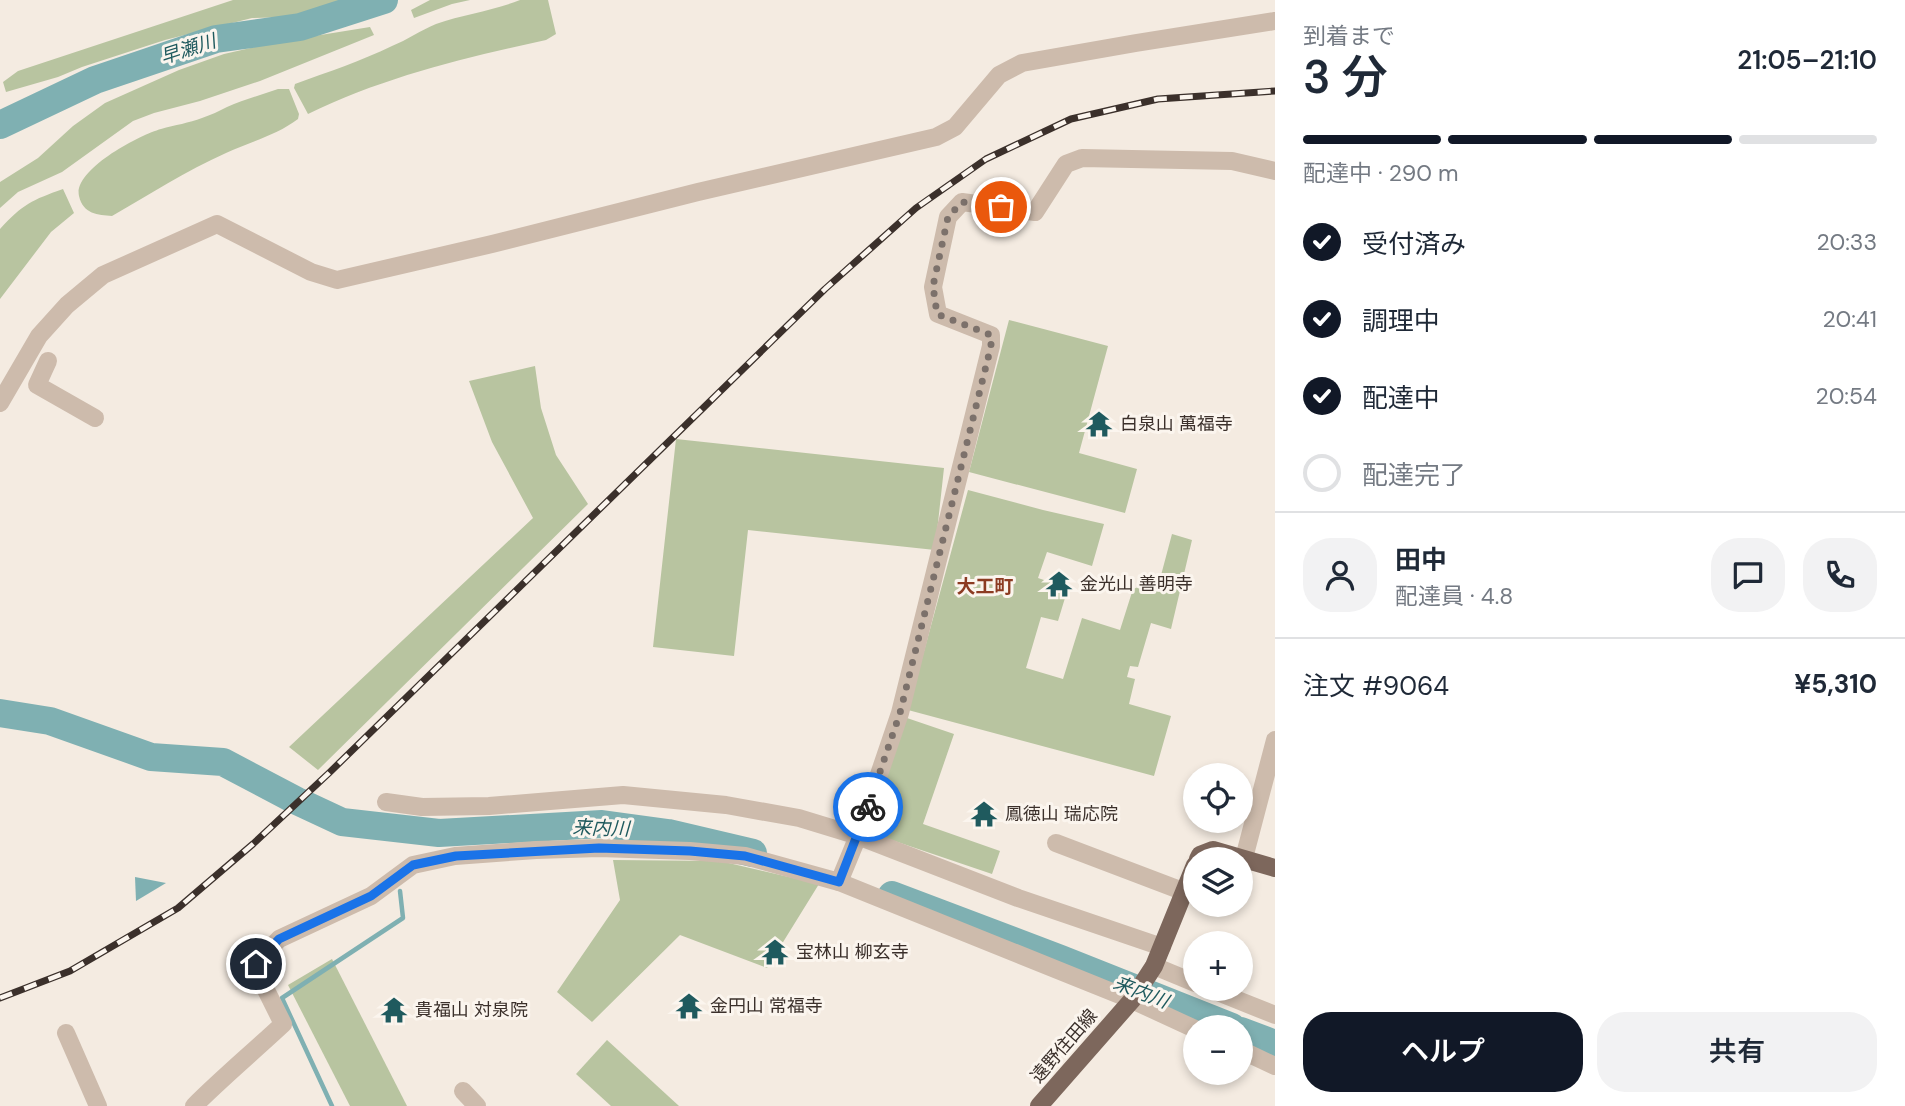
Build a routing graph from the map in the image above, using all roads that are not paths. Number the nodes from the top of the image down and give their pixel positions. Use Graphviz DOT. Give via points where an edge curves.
graph roads {
  1 [pos="1275,21"];
  2 [pos="1275,171"];
  3 [pos="48,361"];
  4 [pos="0,403"];
  5 [pos="94,418"];
  6 [pos="1275,740"];
  7 [pos="386,802"];
  8 [pos="858,836"];
  9 [pos="1056,843"];
  10 [pos="1247,847"];
  11 [pos="1253,861"];
  12 [pos="1275,868"];
  13 [pos="839,882"];
  14 [pos="1183,891"];
  15 [pos="1183,897"];
  16 [pos="1162,947"];
  17 [pos="1151,970"];
  18 [pos="1183,979"];
  19 [pos="1132,1000"];
  20 [pos="1240,1001"];
  21 [pos="1275,1015"];
  22 [pos="1183,1023"];
  23 [pos="66,1033"];
  24 [pos="1253,1056"];
  25 [pos="1275,1066"];
  26 [pos="463,1091"];
  27 [pos="98,1106"];
  28 [pos="194,1106"];
  29 [pos="477,1106"];
  30 [pos="1039,1106"];
  1 -- 4 [label="street" via="1022,63 999,75 955,127 936,137 337,280 311,272 217,224 103,275 66,305 39,336"];
  2 -- 8 [label="street" via="1232,161 1082,158 1066,164 1035,212 962,202 948,217 933,286 937,314 991,335 991,346 900,713"];
  3 -- 5 [label="street" via="37,385"];
  6 -- 10 [label="street"];
  7 -- 8 [label="street" via="422,807 489,806 623,795 726,805 799,818"];
  8 -- 13 [label="street"];
  8 -- 16 [label="street"];
  9 -- 14 [label="street"];
  11 -- 12 [label="main road"];
  13 -- 19 [label="street"];
  13 -- 28 [label="street" via="745,856 690,851 599,848 456,856 413,865 371,896 279,939 256,964 283,1024"];
  15 -- 16 [label="main road, 遠野住田線"];
  16 -- 17 [label="main road, 遠野住田線"];
  17 -- 18 [label="street"];
  17 -- 19 [label="main road, 遠野住田線"];
  19 -- 22 [label="street"];
  19 -- 30 [label="main road, 遠野住田線"];
  20 -- 21 [label="street"];
  23 -- 27 [label="street"];
  24 -- 25 [label="street"];
  26 -- 29 [label="street"];
}
